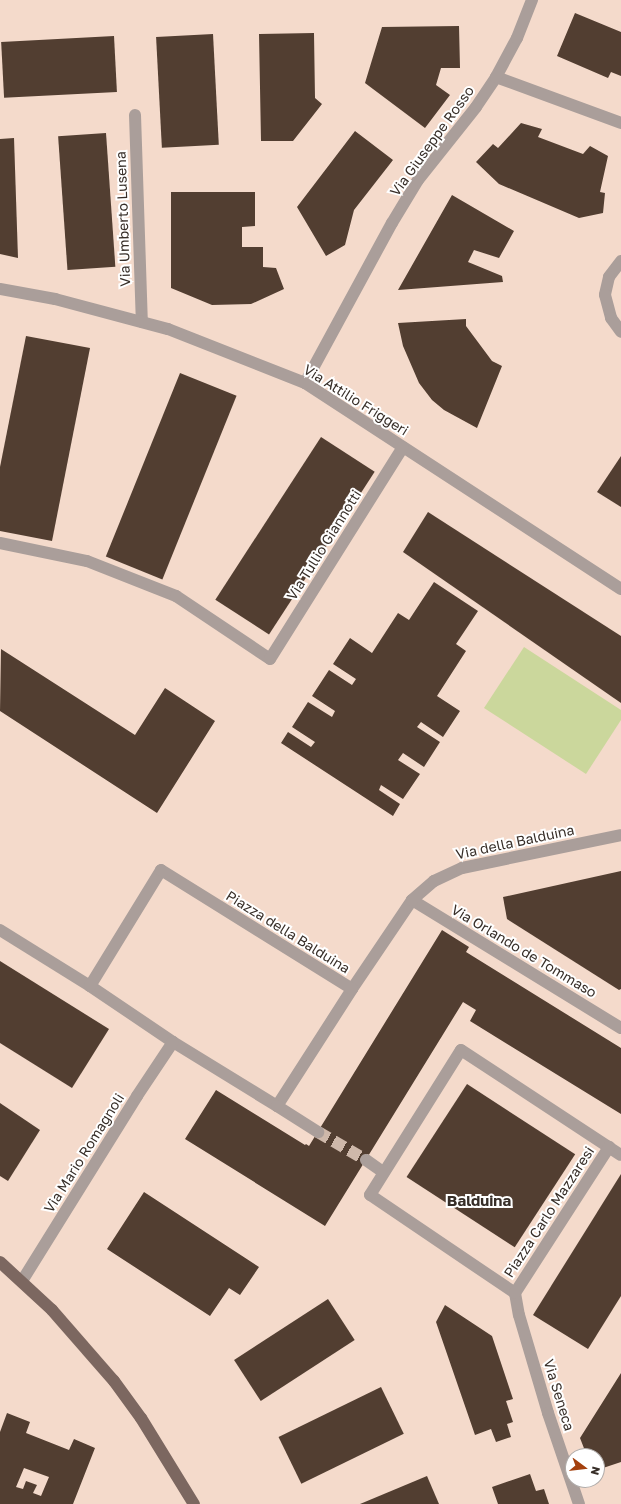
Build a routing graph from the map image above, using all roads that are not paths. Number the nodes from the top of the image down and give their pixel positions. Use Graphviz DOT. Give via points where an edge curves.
graph roads {
  1 [pos="532,0"];
  2 [pos="496,77"];
  3 [pos="135,115"];
  4 [pos="621,123"];
  5 [pos="621,261"];
  6 [pos="0,289"];
  7 [pos="142,322"];
  8 [pos="621,332"];
  9 [pos="305,383"];
  10 [pos="403,447"];
  11 [pos="0,543"];
  12 [pos="621,589"];
  13 [pos="621,835"];
  14 [pos="412,900"];
  15 [pos="0,930"];
  16 [pos="90,986"];
  17 [pos="352,989"];
  18 [pos="621,1028"];
  19 [pos="173,1042"];
  20 [pos="277,1106"];
  21 [pos="318,1132"];
  22 [pos="609,1147"];
  23 [pos="621,1155"];
  24 [pos="366,1160"];
  25 [pos="384,1172"];
  26 [pos="0,1262"];
  27 [pos="22,1281"];
  28 [pos="515,1293"];
  29 [pos="194,1504"];
  30 [pos="579,1504"];
  1 -- 2 [label="street, Via Giuseppe Rosso" via="517,38"];
  2 -- 4 [label="street"];
  2 -- 9 [label="street, Via Giuseppe Rosso" via="476,107 418,180"];
  3 -- 7 [label="street, Via Umberto Lusena"];
  5 -- 8 [label="street" via="609,277 605,295 611,318"];
  6 -- 7 [label="street, Via Attilio Friggeri" via="55,299"];
  7 -- 9 [label="street, Via Attilio Friggeri" via="175,332"];
  9 -- 10 [label="street, Via Attilio Friggeri"];
  10 -- 11 [label="street, Via Tullio Giannotti" via="270,659 176,596 87,561"];
  10 -- 12 [label="street, Via Attilio Friggeri" via="476,492"];
  13 -- 14 [label="street, Via della Balduina" via="452,871 434,881"];
  14 -- 17 [label="street, Via della Balduina"];
  14 -- 18 [label="street, Via Orlando de Tommaso"];
  15 -- 16 [label="street"];
  16 -- 17 [label="street, Piazza della Balduina" via="161,870"];
  16 -- 19 [label="street"];
  17 -- 20 [label="street, Piazza della Balduina"];
  19 -- 20 [label="street"];
  19 -- 27 [label="street, Via Mario Romagnoli"];
  20 -- 21 [label="street"];
  22 -- 23 [label="street"];
  22 -- 25 [label="street, Piazza Carlo Mazzaresi" via="461,1050"];
  22 -- 28 [label="street, Piazza Carlo Mazzaresi"];
  24 -- 25 [label="street"];
  25 -- 28 [label="street, Piazza Carlo Mazzaresi" via="370,1195"];
  26 -- 27 [label="main road"];
  27 -- 29 [label="main road" via="57,1315 114,1381 141,1418"];
  28 -- 30 [label="street, Via Seneca" via="548,1413"];
}
